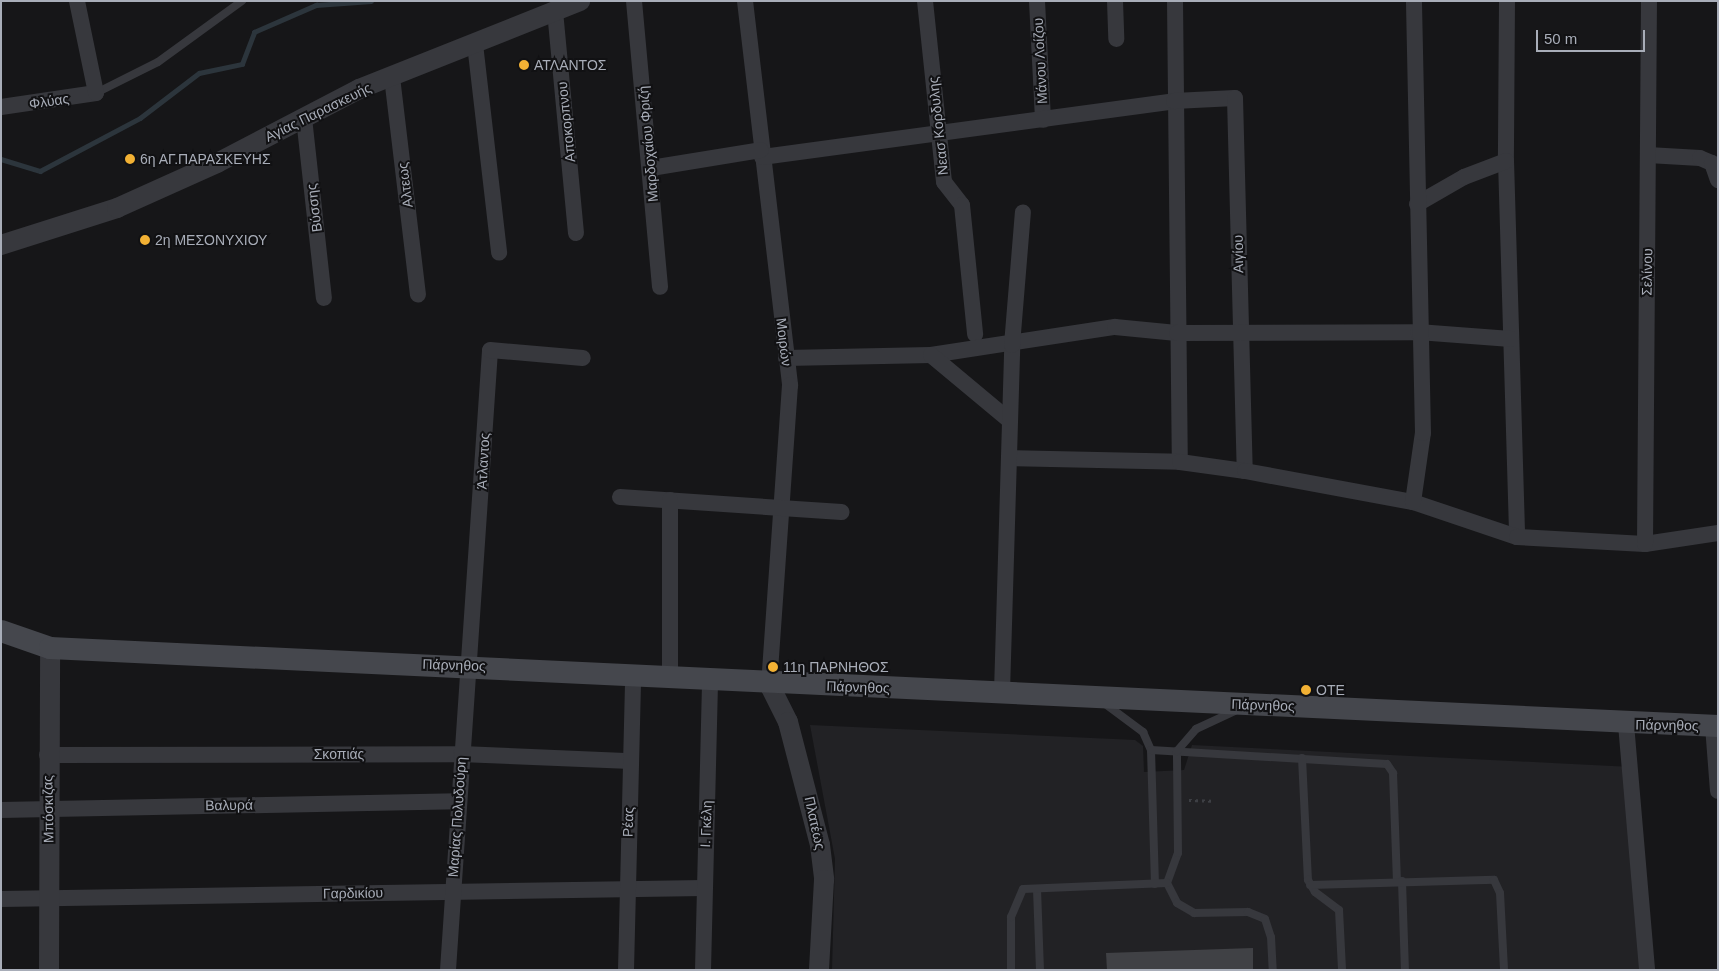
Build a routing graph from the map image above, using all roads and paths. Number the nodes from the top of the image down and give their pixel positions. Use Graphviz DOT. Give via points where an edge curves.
graph roads {
  1 [pos="76,1"];
  2 [pos="242,1"];
  3 [pos="580,1"];
  4 [pos="634,1"];
  5 [pos="745,1"];
  6 [pos="924,1"];
  7 [pos="1037,1"];
  8 [pos="1115,1"];
  9 [pos="1175,1"];
  10 [pos="1414,1"];
  11 [pos="1507,1"];
  12 [pos="1649,1"];
  13 [pos="555,11"];
  14 [pos="1116,39"];
  15 [pos="475,44"];
  16 [pos="392,77"];
  17 [pos="96,93"];
  18 [pos="1174,101"];
  19 [pos="1,107"];
  20 [pos="304,118"];
  21 [pos="1043,120"];
  22 [pos="939,133"];
  23 [pos="762,154"];
  24 [pos="1648,156"];
  25 [pos="1506,161"];
  26 [pos="651,168"];
  27 [pos="1718,180"];
  28 [pos="1416,204"];
  29 [pos="1023,212"];
  30 [pos="576,233"];
  31 [pos="1,245"];
  32 [pos="499,253"];
  33 [pos="660,287"];
  34 [pos="418,294"];
  35 [pos="324,298"];
  36 [pos="1418,332"];
  37 [pos="1178,333"];
  38 [pos="1239,333"];
  39 [pos="975,334"];
  40 [pos="1511,339"];
  41 [pos="1012,345"];
  42 [pos="931,355"];
  43 [pos="583,358"];
  44 [pos="786,358"];
  45 [pos="1009,420"];
  46 [pos="1010,458"];
  47 [pos="1180,462"];
  48 [pos="1245,471"];
  49 [pos="620,497"];
  50 [pos="670,500"];
  51 [pos="1413,502"];
  52 [pos="781,507"];
  53 [pos="841,512"];
  54 [pos="1718,533"];
  55 [pos="1516,537"];
  56 [pos="1645,544"];
  57 [pos="1,631"];
  58 [pos="50,648"];
  59 [pos="1,649"];
  60 [pos="471,665"];
  61 [pos="633,674"];
  62 [pos="670,675"];
  63 [pos="710,678"];
  64 [pos="769,684"];
  65 [pos="1002,692"];
  66 [pos="1096,698"];
  67 [pos="1251,705"];
  68 [pos="1626,724"];
  69 [pos="1715,726"];
  70 [pos="1151,750"];
  71 [pos="1177,751"];
  72 [pos="461,754"];
  73 [pos="47,755"];
  74 [pos="1302,758"];
  75 [pos="631,761"];
  76 [pos="1718,791"];
  77 [pos="1176,800"];
  78 [pos="457,801"];
  79 [pos="1212,801"];
  80 [pos="48,808"];
  81 [pos="1,810"];
  82 [pos="1400,881"];
  83 [pos="1167,883"];
  84 [pos="1155,884"];
  85 [pos="1310,885"];
  86 [pos="704,888"];
  87 [pos="626,889"];
  88 [pos="1037,889"];
  89 [pos="451,891"];
  90 [pos="49,898"];
  91 [pos="1,899"];
  92 [pos="49,970"];
  93 [pos="448,970"];
  94 [pos="626,970"];
  95 [pos="703,970"];
  96 [pos="819,970"];
  97 [pos="1011,970"];
  98 [pos="1040,970"];
  99 [pos="1273,970"];
  100 [pos="1342,970"];
  101 [pos="1405,970"];
  102 [pos="1504,970"];
  103 [pos="1647,970"];
  1 -- 17 [label="street"];
  2 -- 17 [label="lane" via="158,62"];
  3 -- 13 [label="street, Αγίας Παρασκευής"];
  4 -- 26 [label="street, Μαρδοχαίου Φριζή"];
  5 -- 23 [label="street, Μοιρών"];
  6 -- 22 [label="street, Νεασ Κορδυλης"];
  7 -- 21 [label="street, Μάνου Λοίζου"];
  8 -- 14 [label="street"];
  9 -- 18 [label="street"];
  10 -- 28 [label="street"];
  11 -- 25 [label="street"];
  12 -- 24 [label="street, Σελίνου"];
  13 -- 15 [label="street, Αγίας Παρασκευής"];
  13 -- 30 [label="street, Αποκορπνου"];
  15 -- 16 [label="street, Αγίας Παρασκευής"];
  15 -- 32 [label="street"];
  16 -- 20 [label="street, Αγίας Παρασκευής"];
  16 -- 34 [label="street, Αλτεως"];
  17 -- 19 [label="street, Φλύας"];
  18 -- 21 [label="street"];
  18 -- 37 [label="street"];
  18 -- 38 [label="street, Αιγίου" via="1236,98"];
  20 -- 31 [label="street, Αγίας Παρασκευής" via="117,208"];
  20 -- 35 [label="street, Βύσσης"];
  21 -- 22 [label="street"];
  22 -- 23 [label="street"];
  22 -- 39 [label="street, Νεασ Κορδυλης" via="944,182 962,205"];
  23 -- 26 [label="street"];
  23 -- 44 [label="street, Μοιρών"];
  24 -- 27 [label="street" via="1700,158 1712,163"];
  24 -- 56 [label="street, Σελίνου"];
  25 -- 28 [label="street" via="1464,177"];
  25 -- 40 [label="street"];
  26 -- 33 [label="street, Μαρδοχαίου Φριζή"];
  28 -- 36 [label="street"];
  29 -- 41 [label="street"];
  36 -- 38 [label="street"];
  36 -- 40 [label="street"];
  36 -- 51 [label="street" via="1423,433"];
  37 -- 38 [label="street"];
  37 -- 41 [label="street" via="1115,327"];
  37 -- 47 [label="street"];
  38 -- 48 [label="street, Αιγίου"];
  40 -- 55 [label="street"];
  41 -- 42 [label="street"];
  41 -- 45 [label="street"];
  42 -- 44 [label="street"];
  42 -- 45 [label="street"];
  43 -- 60 [label="street, Άτλαντος" via="490,350"];
  44 -- 52 [label="street, Μοιρών" via="790,385"];
  45 -- 46 [label="street"];
  46 -- 47 [label="street"];
  46 -- 65 [label="street"];
  47 -- 48 [label="street"];
  48 -- 51 [label="street"];
  49 -- 50 [label="street"];
  50 -- 52 [label="street"];
  50 -- 62 [label="street"];
  51 -- 55 [label="street"];
  52 -- 53 [label="street"];
  52 -- 64 [label="street, Μοιρών"];
  54 -- 56 [label="street"];
  55 -- 56 [label="street"];
  57 -- 58 [label="main road, Πάρνηθος"];
  58 -- 59 [label="main road"];
  58 -- 60 [label="main road, Πάρνηθος"];
  58 -- 73 [label="street, Μπόσκιζας"];
  60 -- 61 [label="main road, Πάρνηθος"];
  60 -- 72 [label="street, Μαρίας Πολυδούρη"];
  61 -- 62 [label="main road, Πάρνηθος"];
  61 -- 75 [label="street, Ρέας"];
  62 -- 63 [label="main road, Πάρνηθος"];
  63 -- 64 [label="main road, Πάρνηθος"];
  63 -- 86 [label="street, Ι. Γκέλη"];
  64 -- 65 [label="main road, Πάρνηθος"];
  64 -- 96 [label="street, Πλατέως" via="788,722 820,845 824,880"];
  65 -- 66 [label="main road, Πάρνηθος"];
  66 -- 67 [label="main road, Πάρνηθος"];
  66 -- 70 [label="lane" via="1135,725"];
  67 -- 68 [label="main road, Πάρνηθος"];
  67 -- 71 [label="lane" via="1196,729"];
  68 -- 69 [label="main road, Πάρνηθος"];
  68 -- 103 [label="street"];
  69 -- 76 [label="street"];
  70 -- 71 [label="lane"];
  70 -- 84 [label="lane"];
  71 -- 74 [label="lane"];
  71 -- 77 [label="lane"];
  72 -- 73 [label="street, Σκοπιάς"];
  72 -- 75 [label="street, Σκοπιάς"];
  72 -- 78 [label="street, Μαρίας Πολυδούρη"];
  73 -- 80 [label="street, Μπόσκιζας"];
  74 -- 82 [label="lane" via="1382,762 1392,768"];
  74 -- 85 [label="lane"];
  75 -- 87 [label="street, Ρέας"];
  77 -- 79 [label="path"];
  77 -- 83 [label="lane" via="1177,865"];
  78 -- 80 [label="street, Βαλυρά"];
  78 -- 89 [label="street, Μαρίας Πολυδούρη"];
  80 -- 81 [label="street, Βαλυρά"];
  80 -- 90 [label="street, Μπόσκιζας"];
  82 -- 85 [label="lane"];
  82 -- 101 [label="lane"];
  82 -- 102 [label="lane" via="1494,880 1500,893"];
  83 -- 84 [label="lane"];
  83 -- 99 [label="lane" via="1177,903 1194,914 1248,912 1265,919 1272,937"];
  84 -- 88 [label="lane"];
  85 -- 100 [label="lane" via="1339,910"];
  86 -- 87 [label="street, Γαρδικίου"];
  86 -- 95 [label="street, Ι. Γκέλη"];
  87 -- 89 [label="street, Γαρδικίου"];
  87 -- 94 [label="street, Ρέας"];
  88 -- 97 [label="lane" via="1023,890 1012,909"];
  88 -- 98 [label="lane"];
  89 -- 90 [label="street, Γαρδικίου"];
  89 -- 93 [label="street, Μαρίας Πολυδούρη"];
  90 -- 91 [label="street, Γαρδικίου"];
  90 -- 92 [label="street, Μπόσκιζας"];
}
